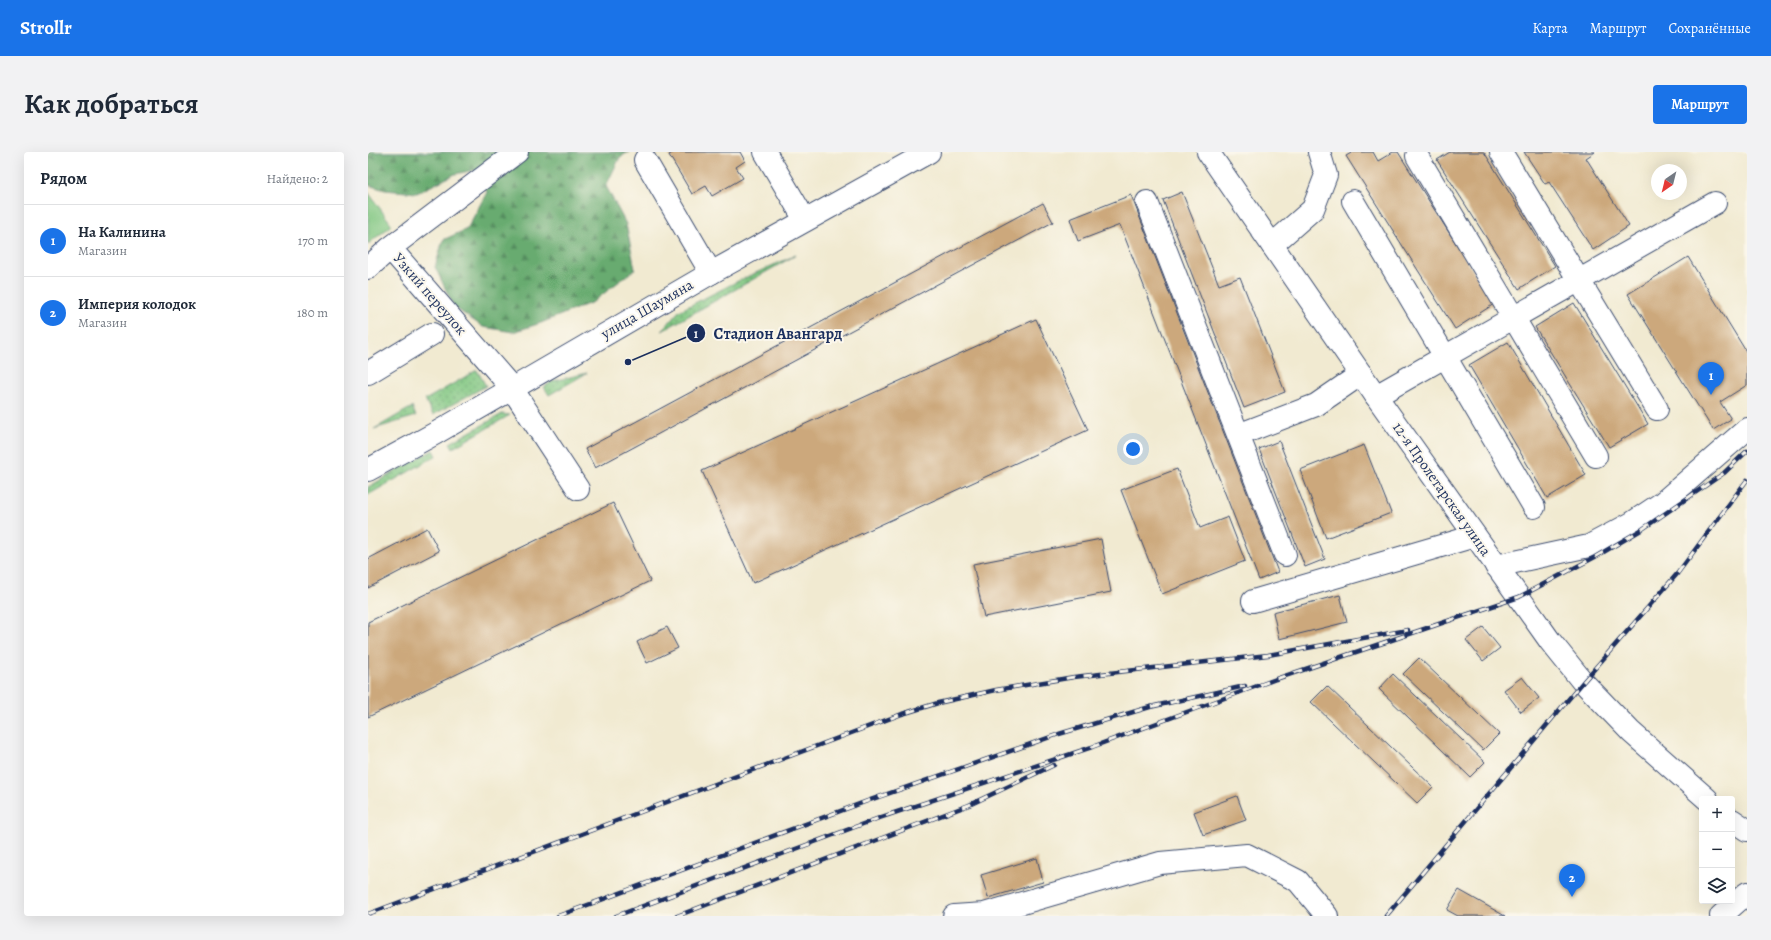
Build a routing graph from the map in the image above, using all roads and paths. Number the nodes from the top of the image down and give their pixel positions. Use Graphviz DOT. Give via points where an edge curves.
graph roads {
  1 [pos="517,152"];
  2 [pos="765,152"];
  3 [pos="929,152"];
  4 [pos="1208,152"];
  5 [pos="1319,152"];
  6 [pos="1501,152"];
  7 [pos="1418,156"];
  8 [pos="645,160"];
  9 [pos="1353,201"];
  10 [pos="1147,202"];
  11 [pos="1715,203"];
  12 [pos="805,220"];
  13 [pos="1272,245"];
  14 [pos="390,248"];
  15 [pos="368,268"];
  16 [pos="711,273"];
  17 [pos="1579,281"];
  18 [pos="1514,318"];
  19 [pos="432,334"];
  20 [pos="1445,356"];
  21 [pos="368,373"];
  22 [pos="1361,374"];
  23 [pos="511,388"];
  24 [pos="1376,396"];
  25 [pos="1657,409"];
  26 [pos="1747,429"];
  27 [pos="1238,435"];
  28 [pos="1596,456"];
  29 [pos="368,470"];
  30 [pos="578,489"];
  31 [pos="1534,507"];
  32 [pos="1475,536"];
  33 [pos="1285,555"];
  34 [pos="1496,566"];
  35 [pos="1253,601"];
  36 [pos="1704,796"];
  37 [pos="1735,822"];
  38 [pos="1747,830"];
  39 [pos="1747,893"];
  40 [pos="954,916"];
  41 [pos="1327,916"];
  42 [pos="1721,916"];
  1 -- 14 [label="main road, Узкий переулок"];
  2 -- 12 [label="main road"];
  3 -- 12 [label="main road, улица Шаумяна"];
  4 -- 13 [label="main road, 12-я Пролетарская улица"];
  5 -- 13 [label="main road" via="1326,175 1313,209"];
  6 -- 17 [label="main road"];
  7 -- 18 [label="main road"];
  8 -- 16 [label="main road"];
  9 -- 20 [label="main road"];
  10 -- 27 [label="main road"];
  11 -- 17 [label="main road"];
  12 -- 16 [label="main road, улица Шаумяна"];
  13 -- 22 [label="main road, 12-я Пролетарская улица"];
  14 -- 15 [label="main road"];
  14 -- 23 [label="main road, Узкий переулок"];
  16 -- 23 [label="main road, улица Шаумяна"];
  17 -- 18 [label="main road"];
  17 -- 25 [label="main road"];
  18 -- 20 [label="main road"];
  18 -- 28 [label="main road"];
  19 -- 21 [label="main road"];
  20 -- 24 [label="main road"];
  20 -- 31 [label="main road"];
  22 -- 24 [label="main road, 12-я Пролетарская улица"];
  22 -- 27 [label="main road" via="1316,405"];
  23 -- 29 [label="main road, улица Шаумяна"];
  23 -- 30 [label="main road, Узкий переулок"];
  24 -- 32 [label="main road, 12-я Пролетарская улица"];
  26 -- 34 [label="main road" via="1662,503 1632,523 1589,546"];
  27 -- 33 [label="main road"];
  32 -- 34 [label="main road, 12-я Пролетарская улица"];
  32 -- 35 [label="main road"];
  34 -- 36 [label="main road, 12-я Пролетарская улица" via="1582,682 1631,732"];
  37 -- 38 [label="main road"];
  39 -- 42 [label="main road"];
  40 -- 41 [label="main road" via="984,914 1160,863 1247,856 1298,881"];
}
